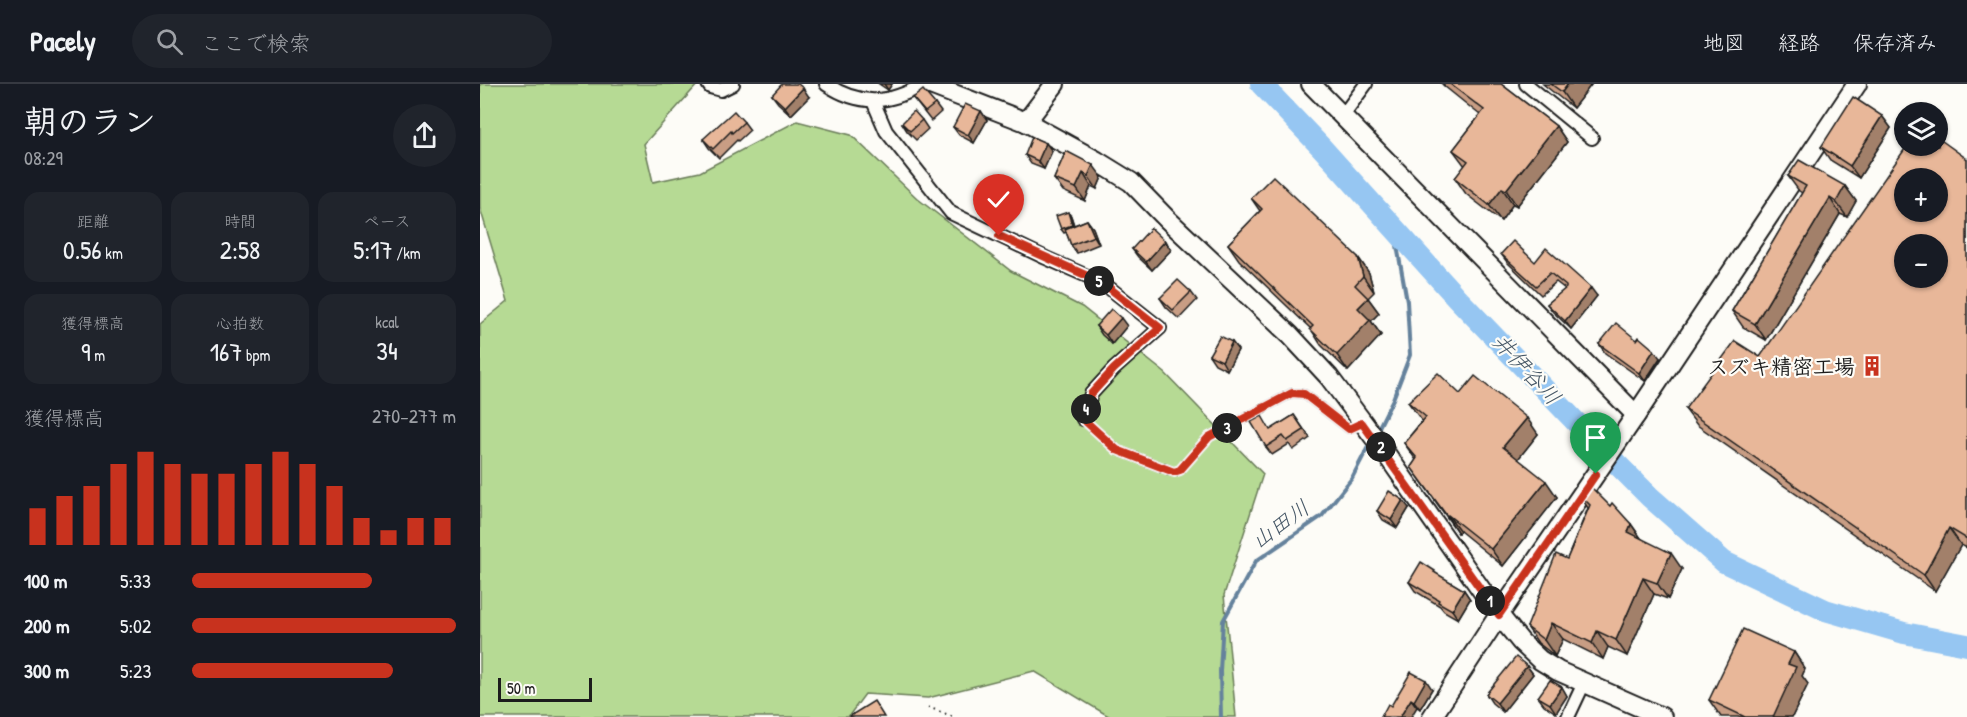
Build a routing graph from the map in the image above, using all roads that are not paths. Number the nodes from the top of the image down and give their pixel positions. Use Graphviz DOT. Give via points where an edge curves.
graph roads {
  1 [pos="708,84"];
  2 [pos="734,84"];
  3 [pos="826,84"];
  4 [pos="926,84"];
  5 [pos="1054,84"];
  6 [pos="1311,84"];
  7 [pos="1366,84"];
  8 [pos="1526,84"];
  9 [pos="1852,86"];
  10 [pos="873,101"];
  11 [pos="1343,115"];
  12 [pos="1026,122"];
  13 [pos="1592,138"];
  14 [pos="1083,419"];
  15 [pos="1631,423"];
  16 [pos="1365,425"];
  17 [pos="1499,615"];
  18 [pos="1584,683"];
  19 [pos="1432,717"];
  20 [pos="1568,717"];
  21 [pos="1662,717"];
  1 -- 2 [label="street" via="721,90"];
  3 -- 10 [label="street"];
  4 -- 10 [label="street" via="907,94"];
  4 -- 12 [label="street"];
  5 -- 12 [label="street"];
  6 -- 11 [label="street"];
  7 -- 11 [label="street"];
  8 -- 13 [label="street"];
  9 -- 15 [label="street"];
  10 -- 14 [label="street" via="886,131 951,213 1103,283 1160,328 1091,394"];
  11 -- 15 [label="street"];
  12 -- 16 [label="street" via="1131,182 1290,335 1329,377"];
  14 -- 16 [label="lane" via="1117,450 1174,472 1209,437 1292,393 1304,394 1349,429"];
  15 -- 17 [label="street"];
  16 -- 17 [label="street"];
  17 -- 18 [label="street" via="1540,660"];
  17 -- 19 [label="street"];
  18 -- 20 [label="street"];
  18 -- 21 [label="street"];
}
